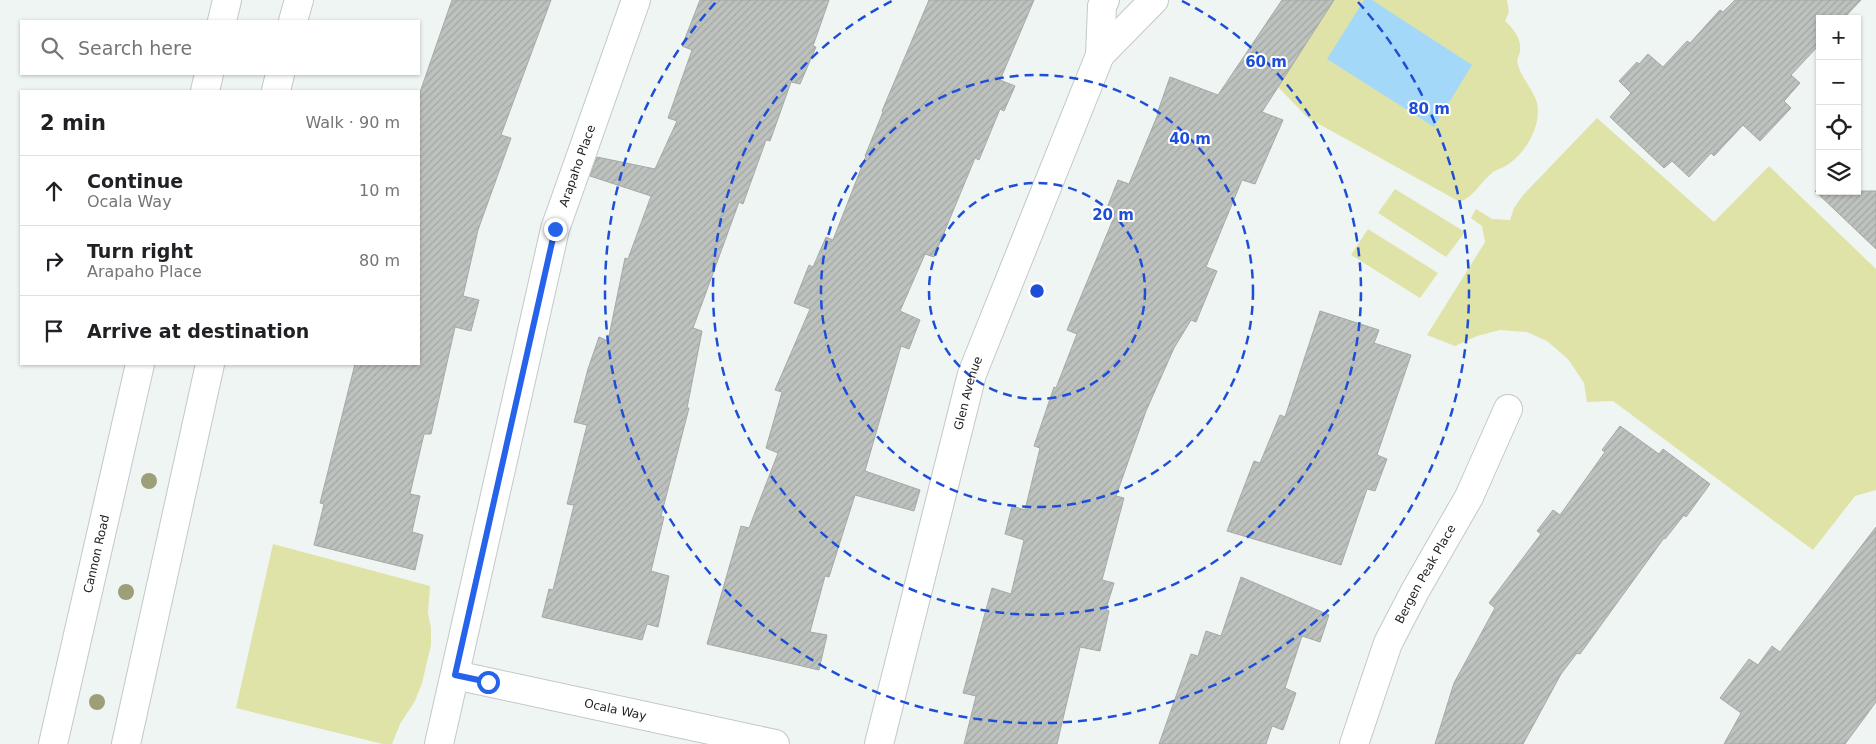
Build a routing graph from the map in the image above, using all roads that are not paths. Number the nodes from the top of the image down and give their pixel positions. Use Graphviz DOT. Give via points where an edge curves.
graph roads {
  1 [pos="227,0"];
  2 [pos="298,0"];
  3 [pos="636,0"];
  4 [pos="1104,0"];
  5 [pos="1154,0"];
  6 [pos="222,20"];
  7 [pos="293,20"];
  8 [pos="1100,55"];
  9 [pos="210,75"];
  10 [pos="280,75"];
  11 [pos="205,90"];
  12 [pos="276,90"];
  13 [pos="140,365"];
  14 [pos="210,365"];
  15 [pos="1508,409"];
  16 [pos="455,675"];
  17 [pos="53,744"];
  18 [pos="126,744"];
  19 [pos="439,744"];
  20 [pos="775,744"];
  21 [pos="879,744"];
  22 [pos="1354,744"];
  1 -- 6 [label="street"];
  2 -- 7 [label="street"];
  3 -- 16 [label="street, Arapaho Place" via="555,229"];
  4 -- 8 [label="street, Glen Avenue"];
  5 -- 8 [label="street, Glen Avenue"];
  8 -- 21 [label="street, Glen Avenue" via="972,374"];
  9 -- 11 [label="street"];
  10 -- 12 [label="street"];
  13 -- 17 [label="street, Cannon Road"];
  14 -- 18 [label="street"];
  15 -- 22 [label="street, Bergen Peak Place" via="1469,496 1388,643"];
  16 -- 19 [label="street, Arapaho Place"];
  16 -- 20 [label="street, Ocala Way"];
}
